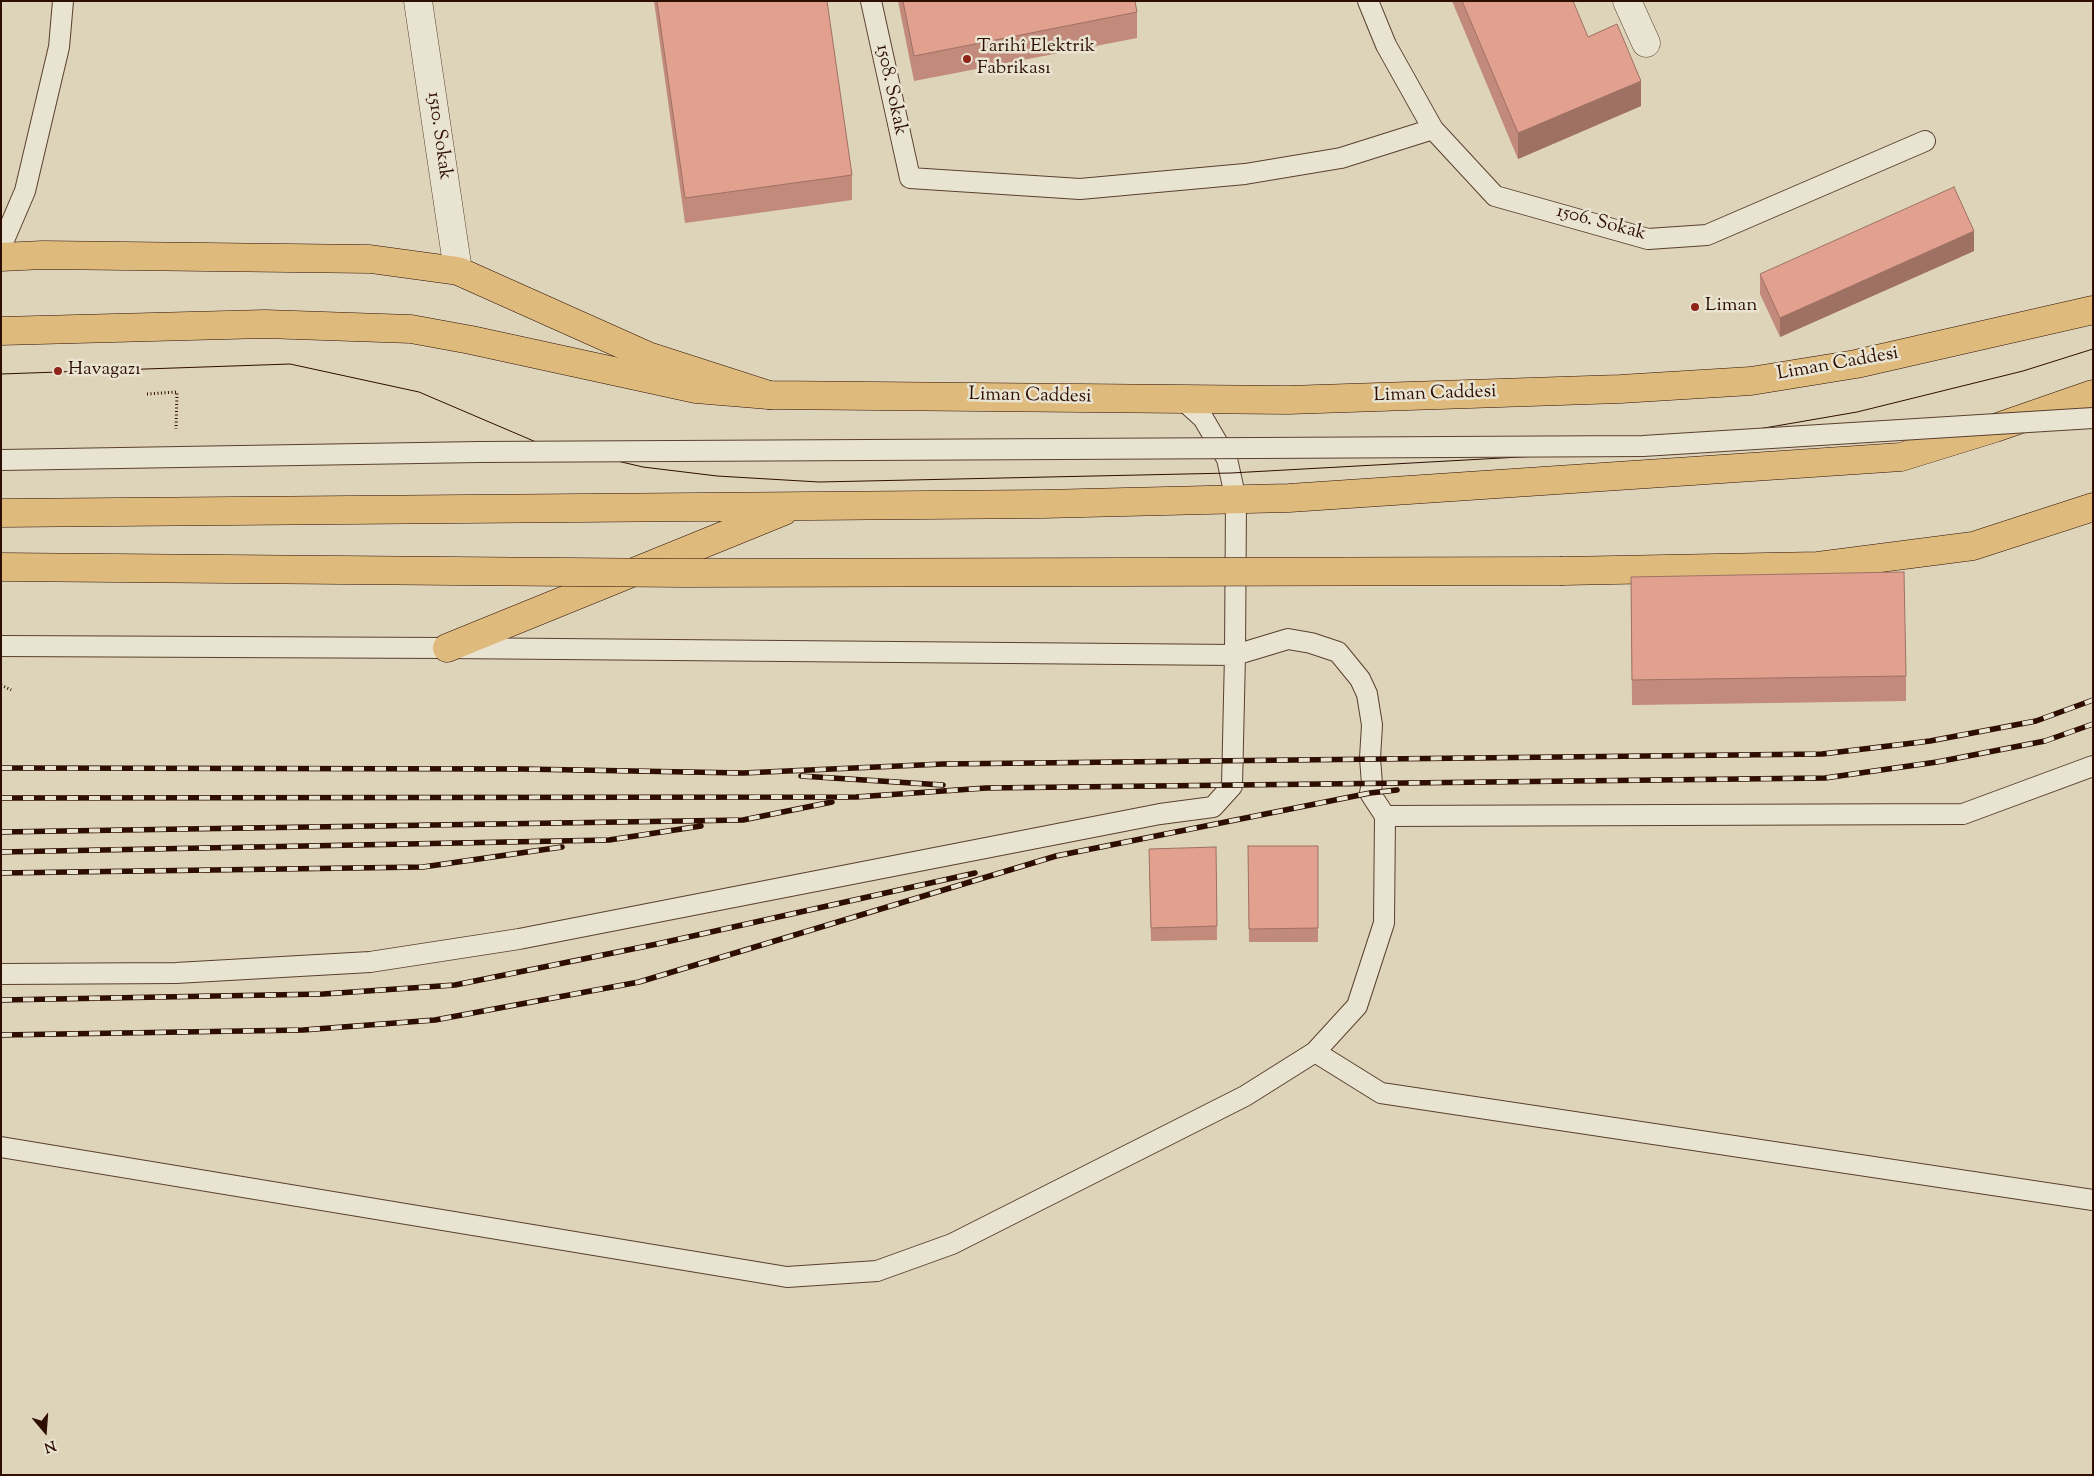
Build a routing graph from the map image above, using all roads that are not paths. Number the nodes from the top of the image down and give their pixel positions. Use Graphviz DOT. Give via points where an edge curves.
graph roads {
  1 [pos="63,1"];
  2 [pos="418,1"];
  3 [pos="871,1"];
  4 [pos="1368,1"];
  5 [pos="1627,1"];
  6 [pos="1646,43"];
  7 [pos="1433,129"];
  8 [pos="1925,142"];
  9 [pos="1,248"];
  10 [pos="1,257"];
  11 [pos="458,271"];
  12 [pos="2093,310"];
  13 [pos="1,331"];
  14 [pos="2093,394"];
  15 [pos="769,395"];
  16 [pos="1182,399"];
  17 [pos="2093,418"];
  18 [pos="1,460"];
  19 [pos="1236,500"];
  20 [pos="797,506"];
  21 [pos="2093,507"];
  22 [pos="1,513"];
  23 [pos="1,567"];
  24 [pos="1,646"];
  25 [pos="447,648"];
  26 [pos="1236,655"];
  27 [pos="2093,766"];
  28 [pos="1385,816"];
  29 [pos="1,974"];
  30 [pos="1315,1052"];
  31 [pos="1,1147"];
  32 [pos="2093,1200"];
  1 -- 9 [label="lane" via="59,48 25,191"];
  2 -- 11 [label="street, 1510. Sokak"];
  3 -- 7 [label="lane, 1508. Sokak" via="910,178 1080,189 1245,174 1341,158"];
  4 -- 7 [label="lane, 1506. Sokak" via="1386,45"];
  5 -- 6 [label="street"];
  7 -- 8 [label="lane, 1506. Sokak" via="1495,196 1648,239 1707,235"];
  10 -- 11 [label="main road" via="370,259"];
  11 -- 15 [label="main road" via="648,356"];
  12 -- 16 [label="main road, Liman Caddesi" via="1856,364 1751,381 1620,389 1288,400"];
  13 -- 15 [label="main road" via="265,324 411,329 696,389"];
  14 -- 19 [label="main road" via="1901,457"];
  15 -- 16 [label="main road, Liman Caddesi"];
  16 -- 19 [label="lane" via="1203,418 1228,459"];
  17 -- 18 [label="lane, bridge" via="1643,446 479,452"];
  19 -- 20 [label="main road"];
  19 -- 26 [label="lane"];
  20 -- 22 [label="main road"];
  20 -- 25 [label="main road"];
  21 -- 23 [label="main road, bridge" via="1973,546 1818,566 1564,571 672,573"];
  24 -- 25 [label="lane"];
  25 -- 26 [label="lane"];
  26 -- 28 [label="lane" via="1288,639 1338,652 1348,662 1360,678 1366,694 1372,725 1370,793"];
  26 -- 29 [label="lane" via="1232,786 1213,808 1160,814 519,939 370,962 176,973"];
  27 -- 28 [label="lane" via="1963,814"];
  28 -- 30 [label="lane" via="1384,923 1357,1006"];
  30 -- 31 [label="lane" via="1245,1096 952,1244 867,1272 787,1277"];
  30 -- 32 [label="lane" via="1381,1092"];
}
